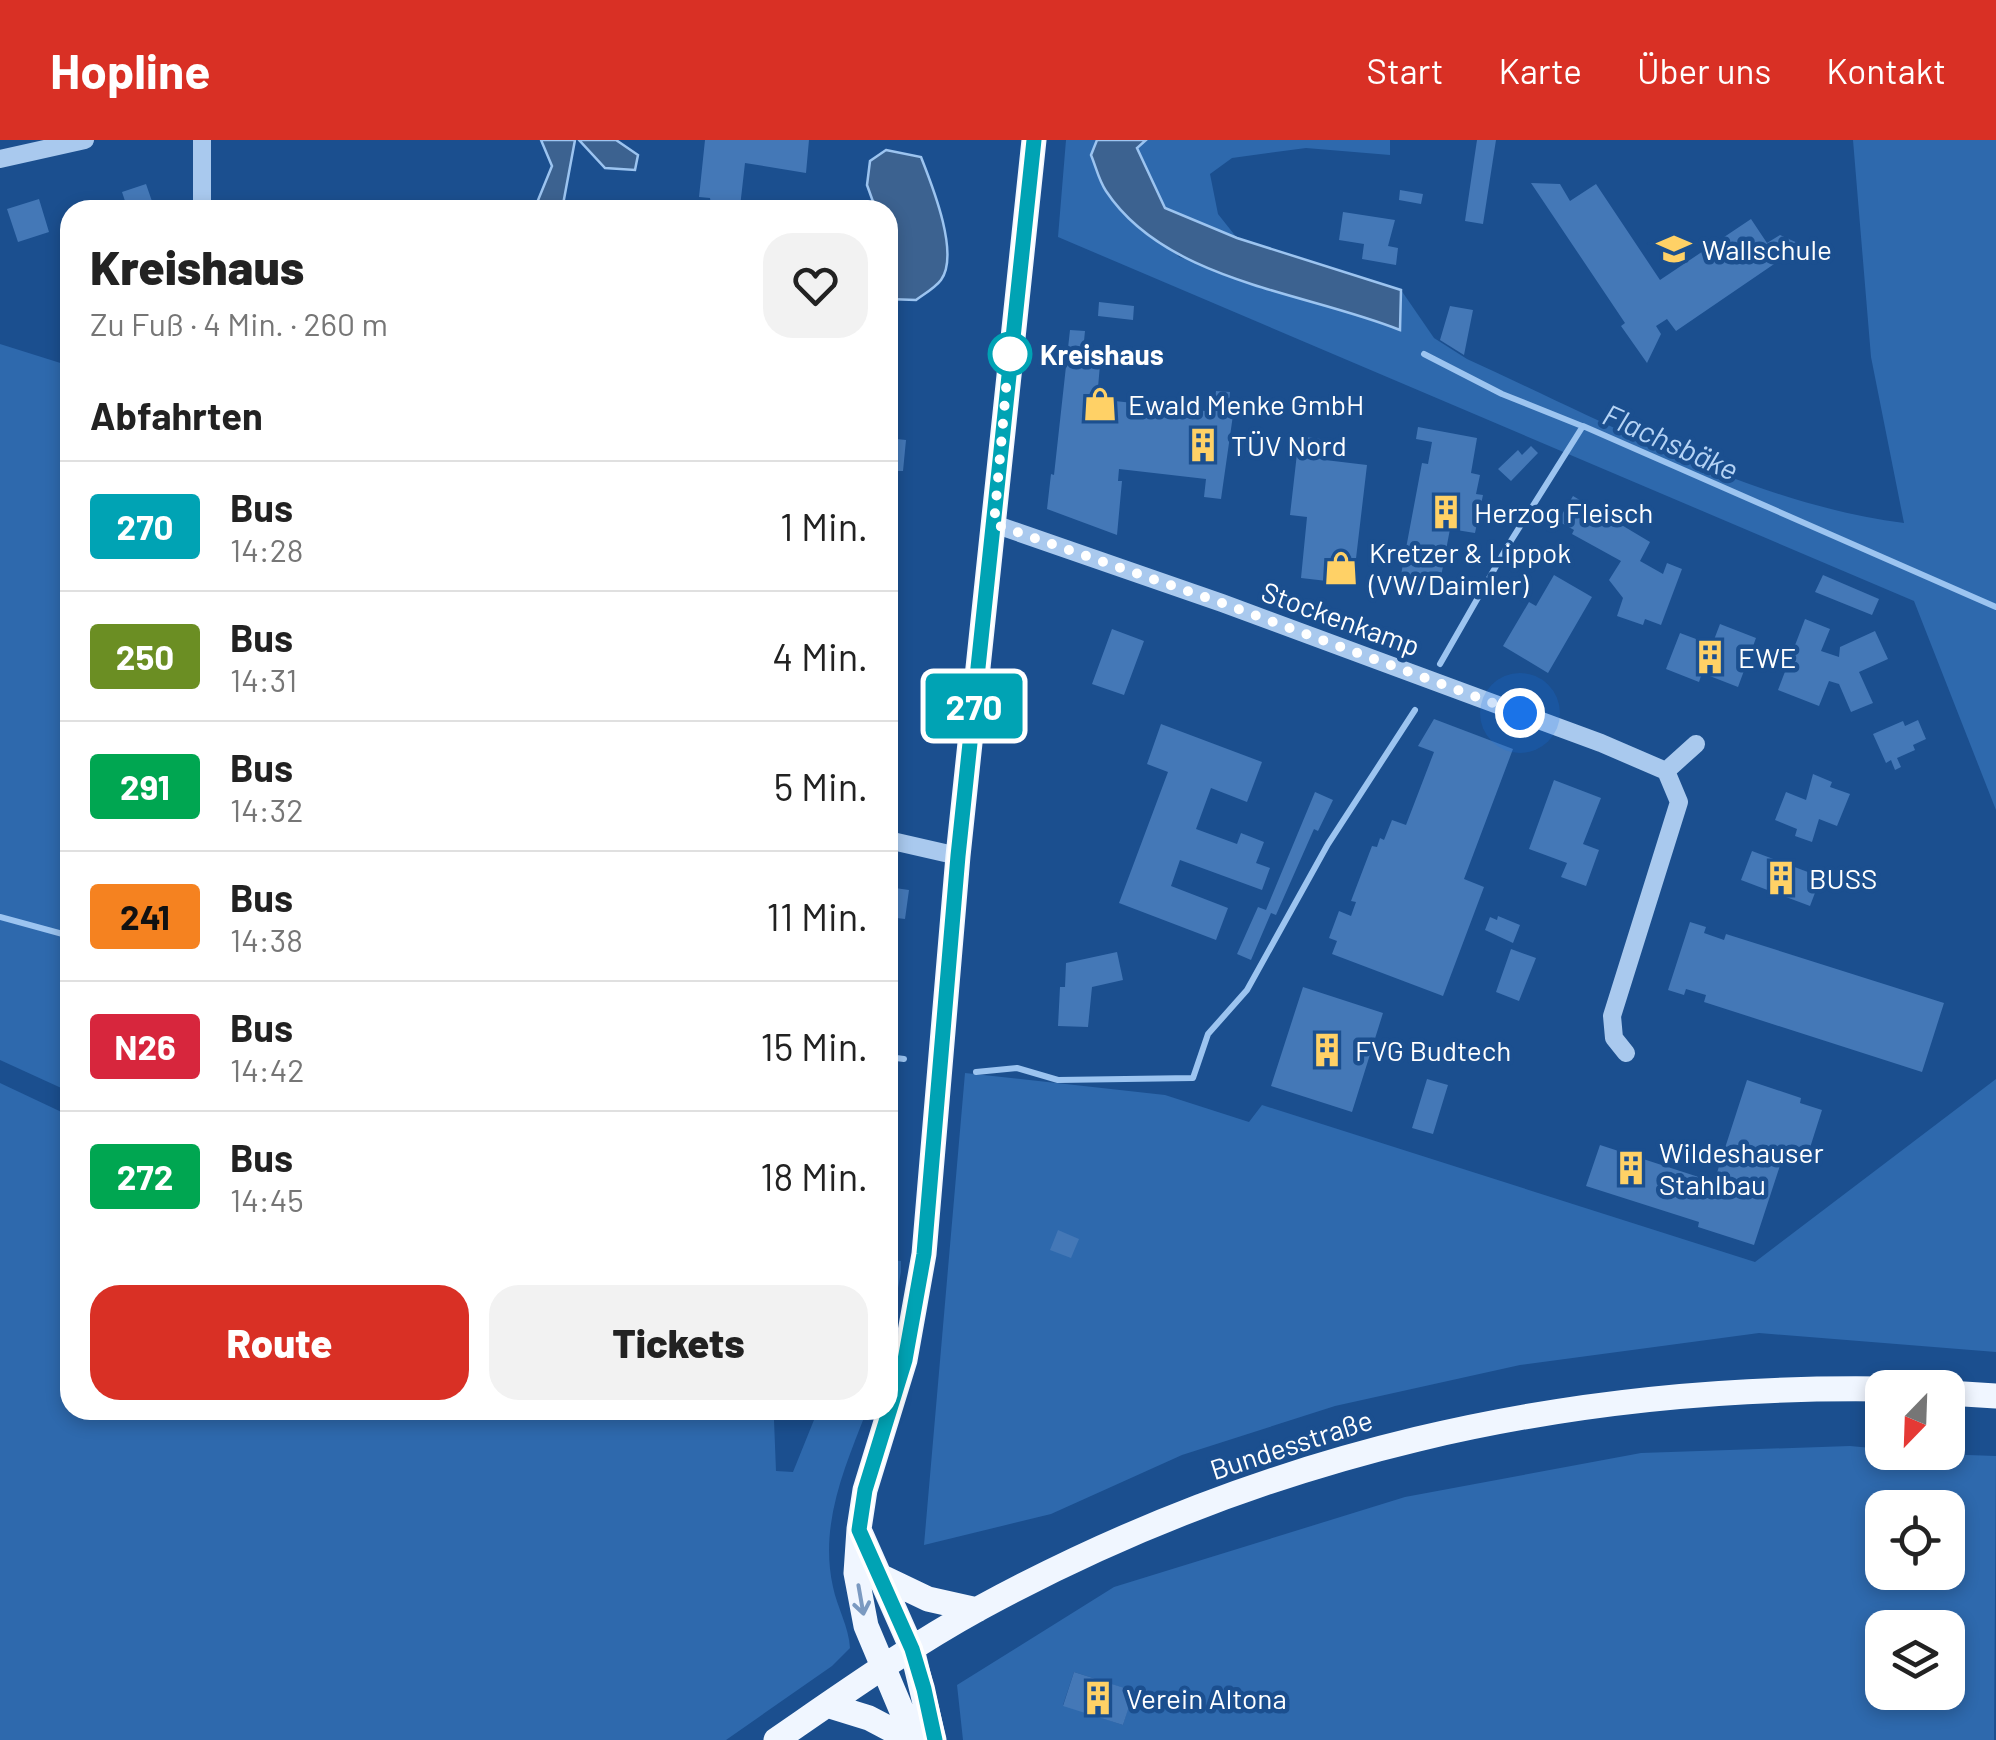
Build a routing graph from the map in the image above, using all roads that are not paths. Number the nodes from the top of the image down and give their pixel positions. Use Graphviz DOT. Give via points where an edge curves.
graph roads {
  1 [pos="85,140"];
  2 [pos="202,140"];
  3 [pos="1034,140"];
  4 [pos="0,160"];
  5 [pos="202,200"];
  6 [pos="994,524"];
  7 [pos="1696,744"];
  8 [pos="1666,771"];
  9 [pos="898,842"];
  10 [pos="958,856"];
  11 [pos="1626,1053"];
  12 [pos="898,1383"];
  13 [pos="1865,1389"];
  14 [pos="1965,1393"];
  15 [pos="1996,1396"];
  16 [pos="887,1420"];
  17 [pos="859,1530"];
  18 [pos="882,1577"];
  19 [pos="976,1610"];
  20 [pos="912,1649"];
  21 [pos="882,1668"];
  22 [pos="826,1706"];
  23 [pos="776,1740"];
  24 [pos="913,1740"];
  25 [pos="934,1740"];
  1 -- 4 [label="street"];
  2 -- 5 [label="street"];
  3 -- 6 [label="main road"];
  6 -- 8 [label="street, Stockenkamp"];
  6 -- 10 [label="main road"];
  7 -- 8 [label="street"];
  8 -- 11 [label="street" via="1679,802 1612,1016 1614,1038"];
  9 -- 10 [label="street"];
  10 -- 12 [label="main road" via="924,1254"];
  13 -- 19 [label="main road, Bundesstraße" via="1660,1396 1438,1432 1223,1496 1085,1554"];
  14 -- 15 [label="main road"];
  16 -- 17 [label="main road"];
  17 -- 18 [label="main road"];
  17 -- 21 [label="main road, one-way" via="859,1600"];
  18 -- 19 [label="main road" via="928,1600"];
  18 -- 20 [label="main road"];
  19 -- 20 [label="main road, Bundesstraße"];
  20 -- 21 [label="main road, Bundesstraße"];
  20 -- 25 [label="main road"];
  21 -- 22 [label="main road, Bundesstraße"];
  21 -- 24 [label="main road"];
  22 -- 23 [label="main road, Bundesstraße"];
  22 -- 24 [label="main road"];
}
